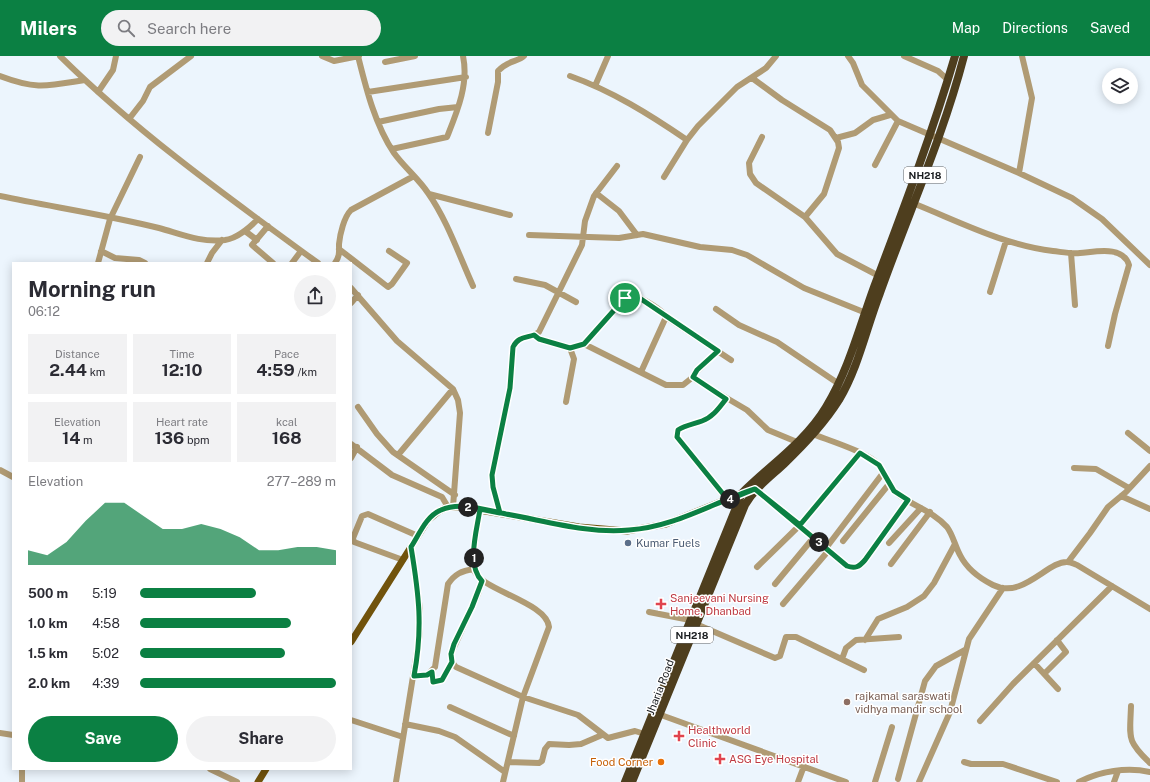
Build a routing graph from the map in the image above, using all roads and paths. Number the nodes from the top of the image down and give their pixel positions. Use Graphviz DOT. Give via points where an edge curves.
graph roads {
  1 [pos="60,56"];
  2 [pos="116,56"];
  3 [pos="191,56"];
  4 [pos="322,56"];
  5 [pos="358,56"];
  6 [pos="415,56"];
  7 [pos="463,56"];
  8 [pos="524,56"];
  9 [pos="608,56"];
  10 [pos="776,56"];
  11 [pos="848,56"];
  12 [pos="904,56"];
  13 [pos="955,56"];
  14 [pos="964,56"];
  15 [pos="1022,56"];
  16 [pos="385,62"];
  17 [pos="0,76"];
  18 [pos="570,76"];
  19 [pos="466,77"];
  20 [pos="752,78"];
  21 [pos="85,80"];
  22 [pos="948,80"];
  23 [pos="595,86"];
  24 [pos="98,92"];
  25 [pos="368,92"];
  26 [pos="458,107"];
  27 [pos="890,115"];
  28 [pos="129,118"];
  29 [pos="378,122"];
  30 [pos="898,122"];
  31 [pos="488,133"];
  32 [pos="929,135"];
  33 [pos="762,137"];
  34 [pos="836,138"];
  35 [pos="938,139"];
  36 [pos="687,140"];
  37 [pos="392,149"];
  38 [pos="140,157"];
  39 [pos="874,165"];
  40 [pos="617,166"];
  41 [pos="1019,173"];
  42 [pos="414,176"];
  43 [pos="664,177"];
  44 [pos="596,193"];
  45 [pos="429,194"];
  46 [pos="0,196"];
  47 [pos="915,204"];
  48 [pos="510,215"];
  49 [pos="805,217"];
  50 [pos="110,219"];
  51 [pos="258,219"];
  52 [pos="268,226"];
  53 [pos="245,231"];
  54 [pos="529,235"];
  55 [pos="637,235"];
  56 [pos="583,238"];
  57 [pos="222,240"];
  58 [pos="257,240"];
  59 [pos="1006,241"];
  60 [pos="339,249"];
  61 [pos="101,251"];
  62 [pos="301,251"];
  63 [pos="389,251"];
  64 [pos="1071,253"];
  65 [pos="98,262"];
  66 [pos="143,262"];
  67 [pos="208,262"];
  68 [pos="273,262"];
  69 [pos="293,262"];
  70 [pos="317,262"];
  71 [pos="336,262"];
  72 [pos="1150,265"];
  73 [pos="878,276"];
  74 [pos="516,279"];
  75 [pos="473,286"];
  76 [pos="352,289"];
  77 [pos="876,291"];
  78 [pos="560,292"];
  79 [pos="990,292"];
  80 [pos="358,295"];
  81 [pos="352,302"];
  82 [pos="576,302"];
  83 [pos="1075,304"];
  84 [pos="871,306"];
  85 [pos="716,309"];
  86 [pos="866,313"];
  87 [pos="666,317"];
  88 [pos="534,335"];
  89 [pos="584,344"];
  90 [pos="1108,346"];
  91 [pos="570,348"];
  92 [pos="718,351"];
  93 [pos="731,360"];
  94 [pos="641,372"];
  95 [pos="693,377"];
  96 [pos="839,384"];
  97 [pos="453,389"];
  98 [pos="726,399"];
  99 [pos="566,402"];
  100 [pos="358,407"];
  101 [pos="810,433"];
  102 [pos="1128,433"];
  103 [pos="797,442"];
  104 [pos="354,446"];
  105 [pos="1150,451"];
  106 [pos="860,453"];
  107 [pos="398,455"];
  108 [pos="1150,466"];
  109 [pos="1074,468"];
  110 [pos="0,470"];
  111 [pos="884,473"];
  112 [pos="12,476"];
  113 [pos="889,484"];
  114 [pos="1129,488"];
  115 [pos="755,489"];
  116 [pos="742,493"];
  117 [pos="455,495"];
  118 [pos="1121,496"];
  119 [pos="728,500"];
  120 [pos="908,500"];
  121 [pos="451,507"];
  122 [pos="921,508"];
  123 [pos="480,509"];
  124 [pos="1150,509"];
  125 [pos="930,512"];
  126 [pos="500,513"];
  127 [pos="800,525"];
  128 [pos="418,536"];
  129 [pos="814,537"];
  130 [pos="844,541"];
  131 [pos="889,543"];
  132 [pos="955,544"];
  133 [pos="411,547"];
  134 [pos="827,549"];
  135 [pos="403,560"];
  136 [pos="1068,562"];
  137 [pos="891,564"];
  138 [pos="757,567"];
  139 [pos="474,569"];
  140 [pos="482,581"];
  141 [pos="775,584"];
  142 [pos="1112,586"];
  143 [pos="1003,588"];
  144 [pos="784,604"];
  145 [pos="1150,608"];
  146 [pos="649,612"];
  147 [pos="693,622"];
  148 [pos="899,637"];
  149 [pos="352,640"];
  150 [pos="865,640"];
  151 [pos="1057,640"];
  152 [pos="965,650"];
  153 [pos="842,659"];
  154 [pos="452,662"];
  155 [pos="1034,663"];
  156 [pos="864,670"];
  157 [pos="432,672"];
  158 [pos="1044,674"];
  159 [pos="414,676"];
  160 [pos="1058,690"];
  161 [pos="523,697"];
  162 [pos="1131,706"];
  163 [pos="450,707"];
  164 [pos="661,715"];
  165 [pos="352,720"];
  166 [pos="980,721"];
  167 [pos="406,724"];
  168 [pos="892,727"];
  169 [pos="0,733"];
  170 [pos="12,735"];
  171 [pos="602,735"];
  172 [pos="649,735"];
  173 [pos="514,736"];
  174 [pos="403,737"];
  175 [pos="508,762"];
  176 [pos="964,762"];
  177 [pos="1150,763"];
  178 [pos="804,766"];
  179 [pos="22,770"];
  180 [pos="212,770"];
  181 [pos="265,770"];
  182 [pos="1118,771"];
  183 [pos="504,772"];
  184 [pos="1150,772"];
  185 [pos="834,779"];
  186 [pos="898,779"];
  187 [pos="22,782"];
  188 [pos="238,782"];
  189 [pos="258,782"];
  190 [pos="396,782"];
  191 [pos="503,782"];
  192 [pos="625,782"];
  193 [pos="632,782"];
  194 [pos="798,782"];
  195 [pos="846,782"];
  196 [pos="875,782"];
  197 [pos="919,782"];
  198 [pos="1057,782"];
  199 [pos="1079,782"];
  200 [pos="1114,782"];
  1 -- 21 [label="street"];
  2 -- 24 [label="street" via="113,70"];
  3 -- 28 [label="street" via="150,87 143,101"];
  4 -- 5 [label="street" via="334,61"];
  5 -- 25 [label="street"];
  6 -- 16 [label="street"];
  7 -- 19 [label="street"];
  8 -- 31 [label="street" via="506,63 498,70"];
  9 -- 23 [label="street"];
  10 -- 20 [label="street" via="766,68"];
  11 -- 27 [label="street" via="862,85"];
  12 -- 22 [label="street" via="938,71"];
  13 -- 22 [label="highway, NH218"];
  14 -- 35 [label="highway, NH218"];
  15 -- 41 [label="street" via="1032,98"];
  17 -- 21 [label="street" via="39,87"];
  18 -- 23 [label="street"];
  19 -- 25 [label="street"];
  19 -- 26 [label="street"];
  20 -- 34 [label="street" via="830,130"];
  20 -- 36 [label="street" via="737,87"];
  21 -- 24 [label="street"];
  22 -- 32 [label="highway, NH218"];
  23 -- 36 [label="street" via="630,103"];
  24 -- 28 [label="street"];
  25 -- 29 [label="street"];
  26 -- 29 [label="street"];
  26 -- 37 [label="street" via="445,139"];
  27 -- 30 [label="street"];
  27 -- 34 [label="street" via="873,120 856,133"];
  28 -- 51 [label="street" via="171,154"];
  29 -- 37 [label="street"];
  30 -- 32 [label="street"];
  30 -- 39 [label="street"];
  32 -- 35 [label="street"];
  32 -- 73 [label="highway, NH218"];
  33 -- 49 [label="street" via="749,163 753,180"];
  34 -- 49 [label="street" via="839,148 828,185 822,198"];
  35 -- 41 [label="street"];
  35 -- 47 [label="highway, NH218"];
  36 -- 43 [label="street"];
  37 -- 42 [label="street"];
  38 -- 50 [label="street"];
  40 -- 44 [label="street"];
  41 -- 72 [label="street" via="1088,208"];
  42 -- 45 [label="street"];
  42 -- 60 [label="street" via="351,210 345,219"];
  44 -- 55 [label="street" via="619,211"];
  44 -- 56 [label="street" via="585,222"];
  45 -- 48 [label="street"];
  45 -- 75 [label="street"];
  46 -- 50 [label="street"];
  47 -- 59 [label="street"];
  47 -- 77 [label="highway, NH218"];
  49 -- 73 [label="street" via="836,254"];
  50 -- 57 [label="street" via="160,228 192,238"];
  50 -- 61 [label="street"];
  51 -- 52 [label="street"];
  51 -- 53 [label="street"];
  52 -- 58 [label="street"];
  52 -- 62 [label="street"];
  53 -- 57 [label="street"];
  53 -- 58 [label="street"];
  54 -- 56 [label="street"];
  55 -- 56 [label="street"];
  55 -- 86 [label="street" via="643,234 700,247 732,250 747,255 804,288"];
  56 -- 78 [label="street"];
  57 -- 67 [label="street"];
  58 -- 68 [label="street" via="253,247"];
  59 -- 64 [label="street" via="1041,250"];
  59 -- 79 [label="street"];
  60 -- 63 [label="street" via="388,286 407,263"];
  60 -- 71 [label="street"];
  61 -- 65 [label="street"];
  61 -- 66 [label="street" via="115,258"];
  62 -- 69 [label="street"];
  62 -- 70 [label="street"];
  64 -- 83 [label="street"];
  64 -- 90 [label="street" via="1109,251 1128,261"];
  73 -- 77 [label="highway, NH218"];
  74 -- 78 [label="street" via="546,285"];
  76 -- 80 [label="street"];
  77 -- 84 [label="highway, NH218"];
  78 -- 82 [label="street"];
  78 -- 88 [label="street" via="539,332"];
  80 -- 81 [label="street"];
  80 -- 97 [label="street" via="397,341"];
  84 -- 86 [label="highway, NH218"];
  84 -- 101 [label="highway, NH218" via="862,352 848,383 830,414"];
  85 -- 96 [label="street" via="740,325 777,342"];
  86 -- 96 [label="highway, NH218"];
  87 -- 89 [label="street" via="638,297 631,296 625,298"];
  87 -- 92 [label="street"];
  87 -- 94 [label="street"];
  88 -- 91 [label="street" via="539,339"];
  88 -- 126 [label="street" via="519,339 513,347 510,388 492,475"];
  89 -- 91 [label="street"];
  89 -- 94 [label="street"];
  91 -- 99 [label="street" via="574,359"];
  92 -- 93 [label="street"];
  92 -- 95 [label="street"];
  94 -- 95 [label="street" via="671,386 683,385"];
  95 -- 98 [label="street"];
  96 -- 101 [label="highway, NH218"];
  97 -- 107 [label="street"];
  97 -- 117 [label="street" via="460,413"];
  98 -- 103 [label="street" via="747,410 768,430"];
  98 -- 119 [label="street" via="710,418 682,427 678,430 677,437"];
  100 -- 107 [label="street" via="384,443"];
  101 -- 103 [label="highway, NH218"];
  101 -- 106 [label="street"];
  101 -- 115 [label="highway, NH218" via="782,466"];
  102 -- 105 [label="street"];
  103 -- 116 [label="highway, NH218"];
  104 -- 121 [label="street" via="392,474 442,497"];
  106 -- 111 [label="street" via="879,465"];
  106 -- 127 [label="street"];
  107 -- 117 [label="street"];
  108 -- 114 [label="street"];
  109 -- 114 [label="street" via="1096,469"];
  110 -- 112 [label="street"];
  111 -- 113 [label="street"];
  111 -- 134 [label="street"];
  113 -- 120 [label="street" via="894,491"];
  113 -- 130 [label="street"];
  114 -- 118 [label="street"];
  115 -- 116 [label="main road"];
  115 -- 127 [label="street"];
  115 -- 147 [label="highway, Jharia Road / NH218" via="745,505"];
  116 -- 119 [label="main road"];
  116 -- 147 [label="highway, Jharia Road / NH218"];
  117 -- 121 [label="street"];
  118 -- 124 [label="street"];
  118 -- 136 [label="street" via="1108,507"];
  119 -- 126 [label="main road" via="666,524 627,531 579,527"];
  120 -- 122 [label="street"];
  120 -- 134 [label="street" via="858,567 847,566"];
  121 -- 123 [label="main road"];
  121 -- 128 [label="main road" via="434,514"];
  122 -- 125 [label="street"];
  122 -- 131 [label="street"];
  123 -- 126 [label="main road"];
  123 -- 139 [label="street"];
  125 -- 132 [label="street" via="948,528"];
  125 -- 137 [label="street"];
  127 -- 129 [label="street"];
  127 -- 138 [label="street"];
  128 -- 133 [label="main road"];
  128 -- 135 [label="street" via="368,514 362,516 353,538 354,542"];
  129 -- 134 [label="street"];
  129 -- 141 [label="street"];
  132 -- 143 [label="street" via="966,566 973,573"];
  132 -- 150 [label="street" via="924,596 907,607 878,619"];
  133 -- 135 [label="main road"];
  133 -- 159 [label="street" via="420,609 420,633"];
  134 -- 144 [label="street"];
  135 -- 149 [label="main road"];
  136 -- 142 [label="street"];
  136 -- 143 [label="street" via="1028,583"];
  139 -- 140 [label="street"];
  139 -- 157 [label="street" via="454,575 448,584 435,667"];
  140 -- 154 [label="street" via="454,644"];
  140 -- 161 [label="street" via="506,592 549,620 549,627"];
  142 -- 145 [label="street"];
  142 -- 151 [label="street"];
  143 -- 152 [label="street" via="976,628"];
  146 -- 147 [label="street"];
  147 -- 153 [label="street" via="772,658 780,656 786,637 792,636"];
  147 -- 164 [label="highway, Jharia Road / NH218"];
  147 -- 172 [label="highway, Jharia Road / NH218"];
  148 -- 150 [label="street"];
  150 -- 153 [label="street" via="851,642"];
  151 -- 155 [label="street"];
  151 -- 158 [label="street" via="1066,652"];
  152 -- 186 [label="street" via="936,666 926,681"];
  152 -- 197 [label="street" via="950,712"];
  153 -- 156 [label="street"];
  154 -- 157 [label="street" via="442,680 433,682"];
  154 -- 161 [label="street" via="456,667"];
  155 -- 158 [label="street"];
  155 -- 166 [label="street"];
  157 -- 159 [label="street"];
  158 -- 160 [label="street"];
  159 -- 167 [label="street"];
  161 -- 171 [label="street" via="578,715"];
  161 -- 173 [label="street"];
  162 -- 177 [label="street" via="1131,741"];
  163 -- 173 [label="street"];
  164 -- 172 [label="highway, Jharia Road / NH218"];
  164 -- 178 [label="street"];
  165 -- 174 [label="street"];
  167 -- 174 [label="street"];
  167 -- 183 [label="street" via="455,737"];
  168 -- 196 [label="street"];
  169 -- 170 [label="street"];
  171 -- 172 [label="street" via="608,738 635,731"];
  171 -- 175 [label="street" via="575,745 549,744 539,763"];
  172 -- 192 [label="highway, Jharia Road / NH218"];
  172 -- 193 [label="highway, Jharia Road / NH218"];
  173 -- 175 [label="street"];
  174 -- 190 [label="street"];
  175 -- 183 [label="street"];
  176 -- 198 [label="street" via="1003,764"];
  178 -- 185 [label="street"];
  178 -- 194 [label="street"];
  179 -- 187 [label="street"];
  180 -- 188 [label="street"];
  181 -- 189 [label="main road"];
  182 -- 184 [label="street"];
  182 -- 199 [label="street" via="1092,776"];
  182 -- 200 [label="street"];
  183 -- 191 [label="street"];
  185 -- 195 [label="street"];
}
